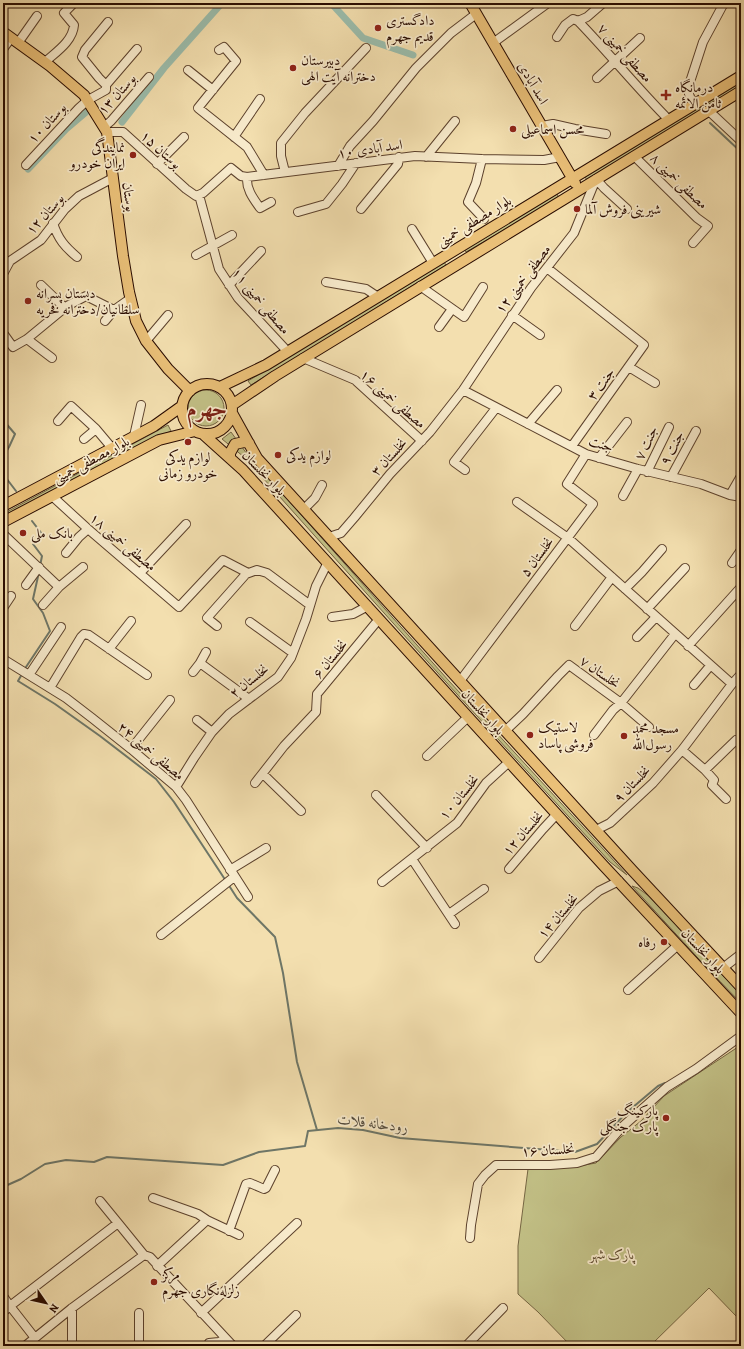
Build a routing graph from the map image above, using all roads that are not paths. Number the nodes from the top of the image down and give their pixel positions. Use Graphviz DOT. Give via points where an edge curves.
graph roads {
  1 [pos="74,3"];
  2 [pos="470,3"];
  3 [pos="548,3"];
  4 [pos="724,3"];
  5 [pos="602,4"];
  6 [pos="476,14"];
  7 [pos="37,16"];
  8 [pos="578,21"];
  9 [pos="108,22"];
  10 [pos="557,37"];
  11 [pos="11,38"];
  12 [pos="640,38"];
  13 [pos="493,42"];
  14 [pos="366,48"];
  15 [pos="3,49"];
  16 [pos="137,49"];
  17 [pos="220,50"];
  18 [pos="616,61"];
  19 [pos="46,62"];
  20 [pos="188,70"];
  21 [pos="741,76"];
  22 [pos="149,78"];
  23 [pos="597,78"];
  24 [pos="106,85"];
  25 [pos="213,90"];
  26 [pos="741,91"];
  27 [pos="260,99"];
  28 [pos="88,100"];
  29 [pos="693,105"];
  30 [pos="709,111"];
  31 [pos="669,120"];
  32 [pos="455,121"];
  33 [pos="542,126"];
  34 [pos="105,130"];
  35 [pos="606,134"];
  36 [pos="184,137"];
  37 [pos="234,137"];
  38 [pos="741,141"];
  39 [pos="426,156"];
  40 [pos="634,156"];
  41 [pos="399,157"];
  42 [pos="560,157"];
  43 [pos="482,159"];
  44 [pos="356,163"];
  45 [pos="157,164"];
  46 [pos="26,165"];
  47 [pos="338,166"];
  48 [pos="285,172"];
  49 [pos="264,175"];
  50 [pos="247,177"];
  51 [pos="113,178"];
  52 [pos="572,178"];
  53 [pos="596,179"];
  54 [pos="578,189"];
  55 [pos="197,195"];
  56 [pos="271,202"];
  57 [pos="361,209"];
  58 [pos="627,209"];
  59 [pos="298,212"];
  60 [pos="484,219"];
  61 [pos="54,223"];
  62 [pos="412,229"];
  63 [pos="232,235"];
  64 [pos="693,242"];
  65 [pos="213,245"];
  66 [pos="260,252"];
  67 [pos="450,253"];
  68 [pos="196,255"];
  69 [pos="77,257"];
  70 [pos="7,261"];
  71 [pos="433,263"];
  72 [pos="456,264"];
  73 [pos="547,268"];
  74 [pos="3,274"];
  75 [pos="326,282"];
  76 [pos="41,285"];
  77 [pos="229,285"];
  78 [pos="420,286"];
  79 [pos="483,287"];
  80 [pos="378,297"];
  81 [pos="131,298"];
  82 [pos="65,308"];
  83 [pos="452,309"];
  84 [pos="114,310"];
  85 [pos="512,315"];
  86 [pos="168,316"];
  87 [pos="105,321"];
  88 [pos="439,327"];
  89 [pos="3,333"];
  90 [pos="540,335"];
  91 [pos="27,339"];
  92 [pos="146,341"];
  93 [pos="288,352"];
  94 [pos="52,358"];
  95 [pos="303,358"];
  96 [pos="629,367"];
  97 [pos="655,383"];
  98 [pos="220,387"];
  99 [pos="463,390"];
  100 [pos="557,390"];
  101 [pos="190,392"];
  102 [pos="141,405"];
  103 [pos="182,406"];
  104 [pos="496,408"];
  105 [pos="232,409"];
  106 [pos="58,421"];
  107 [pos="627,422"];
  108 [pos="528,424"];
  109 [pos="669,427"];
  110 [pos="96,429"];
  111 [pos="696,431"];
  112 [pos="199,432"];
  113 [pos="134,436"];
  114 [pos="84,439"];
  115 [pos="422,441"];
  116 [pos="249,443"];
  117 [pos="572,446"];
  118 [pos="112,448"];
  119 [pos="586,454"];
  120 [pos="230,458"];
  121 [pos="599,458"];
  122 [pos="638,469"];
  123 [pos="465,470"];
  124 [pos="647,472"];
  125 [pos="741,476"];
  126 [pos="671,477"];
  127 [pos="322,485"];
  128 [pos="730,495"];
  129 [pos="52,496"];
  130 [pos="623,496"];
  131 [pos="741,497"];
  132 [pos="517,502"];
  133 [pos="3,506"];
  134 [pos="304,509"];
  135 [pos="3,522"];
  136 [pos="186,524"];
  137 [pos="88,529"];
  138 [pos="3,534"];
  139 [pos="329,537"];
  140 [pos="568,538"];
  141 [pos="662,549"];
  142 [pos="741,550"];
  143 [pos="66,553"];
  144 [pos="328,562"];
  145 [pos="732,563"];
  146 [pos="83,567"];
  147 [pos="39,568"];
  148 [pos="685,568"];
  149 [pos="140,573"];
  150 [pos="248,573"];
  151 [pos="612,577"];
  152 [pos="26,585"];
  153 [pos="59,587"];
  154 [pos="741,587"];
  155 [pos="625,589"];
  156 [pos="11,596"];
  157 [pos="43,605"];
  158 [pos="310,605"];
  159 [pos="368,606"];
  160 [pos="3,608"];
  161 [pos="647,609"];
  162 [pos="656,617"];
  163 [pos="332,618"];
  164 [pos="380,619"];
  165 [pos="131,621"];
  166 [pos="250,622"];
  167 [pos="217,626"];
  168 [pos="575,626"];
  169 [pos="61,627"];
  170 [pos="675,634"];
  171 [pos="637,637"];
  172 [pos="688,646"];
  173 [pos="109,649"];
  174 [pos="206,652"];
  175 [pos="293,654"];
  176 [pos="3,658"];
  177 [pos="200,663"];
  178 [pos="710,666"];
  179 [pos="193,672"];
  180 [pos="741,674"];
  181 [pos="30,675"];
  182 [pos="146,675"];
  183 [pos="460,681"];
  184 [pos="732,684"];
  185 [pos="694,685"];
  186 [pos="50,688"];
  187 [pos="249,699"];
  188 [pos="170,700"];
  189 [pos="621,703"];
  190 [pos="468,717"];
  191 [pos="197,720"];
  192 [pos="649,727"];
  193 [pos="505,731"];
  194 [pos="212,732"];
  195 [pos="594,735"];
  196 [pos="736,740"];
  197 [pos="131,749"];
  198 [pos="682,750"];
  199 [pos="427,756"];
  200 [pos="509,762"];
  201 [pos="705,770"];
  202 [pos="263,774"];
  203 [pos="255,783"];
  204 [pos="176,787"];
  205 [pos="376,795"];
  206 [pos="726,799"];
  207 [pos="301,811"];
  208 [pos="558,814"];
  209 [pos="596,830"];
  210 [pos="266,848"];
  211 [pos="427,848"];
  212 [pos="412,859"];
  213 [pos="509,869"];
  214 [pos="232,873"];
  215 [pos="636,875"];
  216 [pos="382,882"];
  217 [pos="621,884"];
  218 [pos="484,889"];
  219 [pos="248,897"];
  220 [pos="449,914"];
  221 [pos="455,924"];
  222 [pos="161,935"];
  223 [pos="678,945"];
  224 [pos="741,954"];
  225 [pos="539,958"];
  226 [pos="723,968"];
  227 [pos="741,988"];
  228 [pos="628,990"];
  229 [pos="741,1013"];
  230 [pos="741,1036"];
  231 [pos="275,1170"];
  232 [pos="153,1198"];
  233 [pos="100,1202"];
  234 [pos="206,1220"];
  235 [pos="118,1223"];
  236 [pos="297,1223"];
  237 [pos="230,1231"];
  238 [pos="239,1235"];
  239 [pos="470,1238"];
  240 [pos="144,1255"];
  241 [pos="158,1266"];
  242 [pos="3,1296"];
  243 [pos="10,1306"];
  244 [pos="72,1308"];
  245 [pos="503,1308"];
  246 [pos="3,1312"];
  247 [pos="139,1313"];
  248 [pos="201,1313"];
  249 [pos="296,1315"];
  250 [pos="35,1338"];
  251 [pos="226,1339"];
  252 [pos="25,1346"];
  253 [pos="72,1346"];
  254 [pos="139,1346"];
  255 [pos="209,1346"];
  256 [pos="232,1346"];
  257 [pos="264,1346"];
  258 [pos="466,1346"];
  1 -- 19 [label="street" via="64,13 74,25 74,31"];
  2 -- 6 [label="main road, اسد آبادی"];
  3 -- 13 [label="street"];
  4 -- 29 [label="street" via="703,42 689,85"];
  5 -- 8 [label="street"];
  6 -- 13 [label="main road, اسد آبادی"];
  6 -- 47 [label="street" via="451,33 416,68 350,146"];
  7 -- 11 [label="street"];
  8 -- 10 [label="street" via="573,19 565,25"];
  8 -- 18 [label="street, مصطفی خمینی ۷"];
  9 -- 24 [label="street" via="82,57"];
  11 -- 15 [label="street"];
  11 -- 19 [label="main road, بوستان"];
  12 -- 18 [label="street"];
  13 -- 33 [label="main road, اسد آبادی"];
  14 -- 48 [label="street" via="305,113 281,143 280,156"];
  16 -- 24 [label="street"];
  17 -- 25 [label="street" via="224,47 236,60"];
  18 -- 23 [label="street"];
  18 -- 31 [label="street, مصطفی خمینی ۷"];
  19 -- 28 [label="main road, بوستان"];
  20 -- 25 [label="street"];
  21 -- 29 [label="main road, بلوار مصطفی خمینی"];
  22 -- 34 [label="street, بوستان ۱۳"];
  24 -- 28 [label="street, بوستان ۱۰" via="106,90"];
  25 -- 37 [label="street" via="198,108"];
  26 -- 30 [label="main road, بلوار مصطفی خمینی"];
  27 -- 37 [label="street"];
  28 -- 34 [label="main road, بوستان"];
  28 -- 46 [label="street, بوستان ۱۰"];
  29 -- 31 [label="main road, بلوار مصطفی خمینی"];
  30 -- 38 [label="street"];
  30 -- 40 [label="main road, بلوار مصطفی خمینی"];
  31 -- 52 [label="main road, بلوار مصطفی خمینی"];
  32 -- 39 [label="street"];
  33 -- 35 [label="street" via="553,124"];
  33 -- 42 [label="main road, اسد آبادی"];
  34 -- 45 [label="street, بوستان ۱۵" via="123,132"];
  34 -- 51 [label="main road, بوستان"];
  36 -- 45 [label="street"];
  37 -- 49 [label="street" via="247,147"];
  39 -- 41 [label="street, اسد آبادی ۱۰"];
  39 -- 43 [label="street, اسد آبادی ۱۰"];
  40 -- 53 [label="main road, بلوار مصطفی خمینی"];
  40 -- 64 [label="street, مصطفی خمینی ۸" via="708,226"];
  41 -- 44 [label="street, اسد آبادی ۱۰"];
  41 -- 57 [label="street" via="398,164"];
  42 -- 43 [label="street, اسد آبادی ۱۰" via="544,160"];
  42 -- 52 [label="main road, اسد آبادی"];
  43 -- 60 [label="street" via="468,202"];
  44 -- 47 [label="street, اسد آبادی ۱۰"];
  44 -- 59 [label="street" via="326,204"];
  45 -- 55 [label="street, بوستان ۱۵"];
  47 -- 48 [label="street, اسد آبادی ۱۰"];
  48 -- 49 [label="street, اسد آبادی ۱۰"];
  49 -- 50 [label="street, اسد آبادی ۱۰"];
  50 -- 55 [label="street" via="241,176 231,168 203,193"];
  50 -- 56 [label="street" via="247,184 260,208"];
  51 -- 61 [label="street, ۱۲ بوستان" via="79,196"];
  51 -- 81 [label="main road, بوستان"];
  52 -- 54 [label="main road, اسد آبادی"];
  52 -- 67 [label="main road, بلوار مصطفی خمینی"];
  53 -- 54 [label="main road, بلوار مصطفی خمینی"];
  53 -- 58 [label="street"];
  53 -- 73 [label="street, مصطفی خمینی ۱۲" via="574,233"];
  54 -- 72 [label="main road, بلوار مصطفی خمینی"];
  55 -- 65 [label="street, مصطفی خمینی ۱۱"];
  61 -- 69 [label="street" via="56,234"];
  61 -- 70 [label="street, ۱۲ بوستان" via="41,240"];
  62 -- 71 [label="street"];
  63 -- 65 [label="street"];
  65 -- 68 [label="street"];
  65 -- 77 [label="street, مصطفی خمینی ۱۱" via="219,269"];
  66 -- 77 [label="street"];
  67 -- 71 [label="main road, بلوار مصطفی خمینی"];
  67 -- 72 [label="main road"];
  70 -- 74 [label="street, ۱۲ بوستان"];
  71 -- 80 [label="main road, بلوار مصطفی خمینی"];
  72 -- 78 [label="main road, بلوار مصطفی خمینی"];
  73 -- 85 [label="street, مصطفی خمینی ۱۲"];
  73 -- 96 [label="street, جنت ۳" via="644,346"];
  75 -- 80 [label="street" via="366,289"];
  76 -- 82 [label="street"];
  77 -- 93 [label="street, مصطفی خمینی ۱۱"];
  78 -- 83 [label="street"];
  78 -- 95 [label="main road, بلوار مصطفی خمینی"];
  79 -- 83 [label="street" via="464,317"];
  80 -- 93 [label="main road, بلوار مصطفی خمینی"];
  81 -- 84 [label="street"];
  81 -- 92 [label="main road, بوستان" via="136,321"];
  82 -- 84 [label="street" via="86,296"];
  82 -- 91 [label="street"];
  83 -- 88 [label="street"];
  84 -- 87 [label="street"];
  85 -- 90 [label="street"];
  85 -- 99 [label="street, مصطفی خمینی ۱۲"];
  86 -- 92 [label="street"];
  89 -- 91 [label="street" via="13,347"];
  91 -- 94 [label="street"];
  92 -- 101 [label="main road, بوستان"];
  93 -- 98 [label="main road, بلوار مصطفی خمینی"];
  95 -- 105 [label="main road, بلوار مصطفی خمینی"];
  95 -- 115 [label="street, مصطفی خمینی ۱۶" via="355,380"];
  96 -- 97 [label="street"];
  96 -- 117 [label="street, جنت ۳"];
  98 -- 101 [label="main road" via="204,384"];
  98 -- 105 [label="main road" via="230,398"];
  99 -- 104 [label="street, جنت"];
  99 -- 115 [label="street, نخلستان ۳"];
  100 -- 108 [label="street"];
  101 -- 103 [label="main road"];
  102 -- 113 [label="street"];
  103 -- 112 [label="main road" via="185,420"];
  103 -- 113 [label="main road, بلوار مصطفی خمینی" via="154,426"];
  104 -- 108 [label="street, جنت"];
  104 -- 123 [label="street" via="454,462"];
  105 -- 112 [label="main road" via="229,421 224,427 211,434"];
  105 -- 116 [label="main road, بلوار نخلستان"];
  106 -- 110 [label="street" via="71,406"];
  107 -- 121 [label="street"];
  108 -- 117 [label="street, جنت"];
  109 -- 124 [label="street, جنت ۷"];
  110 -- 114 [label="street"];
  110 -- 118 [label="street"];
  111 -- 126 [label="street, جنت ۹"];
  112 -- 120 [label="main road, بلوار نخلستان"];
  112 -- 129 [label="main road, بلوار مصطفی خمینی" via="159,440"];
  113 -- 118 [label="main road, بلوار مصطفی خمینی"];
  115 -- 139 [label="street, نخلستان ۳" via="340,533"];
  116 -- 120 [label="main road" via="235,444"];
  116 -- 134 [label="main road, بلوار نخلستان" via="257,458"];
  117 -- 119 [label="street, جنت"];
  118 -- 133 [label="main road, بلوار مصطفی خمینی"];
  119 -- 121 [label="street, جنت"];
  119 -- 140 [label="street, نخلستان ۵" via="567,484 593,504"];
  120 -- 144 [label="main road, بلوار نخلستان"];
  121 -- 122 [label="street, جنت"];
  122 -- 124 [label="street, جنت"];
  122 -- 130 [label="street"];
  124 -- 126 [label="street, جنت"];
  125 -- 128 [label="street"];
  126 -- 128 [label="street, جنت" via="701,484"];
  127 -- 134 [label="street" via="315,498"];
  128 -- 131 [label="street, جنت"];
  129 -- 135 [label="main road, بلوار مصطفی خمینی"];
  129 -- 137 [label="street, مصطفی خمینی ۱۸"];
  132 -- 140 [label="street"];
  134 -- 139 [label="main road, بلوار نخلستان"];
  136 -- 149 [label="street"];
  137 -- 143 [label="street"];
  137 -- 149 [label="street, مصطفی خمینی ۱۸"];
  138 -- 147 [label="street"];
  139 -- 183 [label="main road, بلوار نخلستان"];
  140 -- 151 [label="street"];
  140 -- 183 [label="street, نخلستان ۵"];
  141 -- 155 [label="street"];
  142 -- 145 [label="street"];
  144 -- 158 [label="street, نخلستان ۲"];
  144 -- 159 [label="main road, بلوار نخلستان"];
  146 -- 153 [label="street"];
  147 -- 152 [label="street"];
  147 -- 153 [label="street"];
  148 -- 161 [label="street"];
  149 -- 150 [label="street, مصطفی خمینی ۱۸" via="179,606 223,560"];
  150 -- 158 [label="street" via="257,570 267,573"];
  150 -- 167 [label="street" via="207,618"];
  151 -- 155 [label="street"];
  151 -- 168 [label="street"];
  153 -- 157 [label="street"];
  154 -- 172 [label="street"];
  155 -- 161 [label="street"];
  156 -- 160 [label="street"];
  158 -- 175 [label="street, نخلستان ۲"];
  159 -- 163 [label="street" via="353,614"];
  159 -- 164 [label="main road, بلوار نخلستان"];
  161 -- 162 [label="street"];
  162 -- 170 [label="street"];
  162 -- 171 [label="street"];
  164 -- 190 [label="main road, بلوار نخلستان"];
  164 -- 202 [label="street, نخلستان ۶" via="318,694 316,712 284,746"];
  165 -- 173 [label="street"];
  166 -- 175 [label="street"];
  169 -- 181 [label="street"];
  170 -- 172 [label="street"];
  170 -- 189 [label="street"];
  172 -- 178 [label="street"];
  173 -- 182 [label="street"];
  173 -- 186 [label="street" via="84,634"];
  174 -- 177 [label="street"];
  175 -- 187 [label="street, نخلستان ۲" via="278,677"];
  176 -- 181 [label="street, مصطفی خمینی ۲۴"];
  177 -- 179 [label="street"];
  177 -- 187 [label="street"];
  178 -- 184 [label="street"];
  178 -- 185 [label="street"];
  180 -- 184 [label="street, نخلستان ۹"];
  181 -- 186 [label="street, مصطفی خمینی ۲۴"];
  183 -- 193 [label="main road, بلوار نخلستان"];
  184 -- 198 [label="street, نخلستان ۹"];
  186 -- 197 [label="street, مصطفی خمینی ۲۴"];
  187 -- 194 [label="street, نخلستان ۲" via="229,714"];
  188 -- 197 [label="street"];
  189 -- 192 [label="street, نخلستان ۷"];
  189 -- 193 [label="street, نخلستان ۷" via="569,665"];
  189 -- 195 [label="street"];
  190 -- 199 [label="street"];
  190 -- 200 [label="main road, بلوار نخلستان"];
  191 -- 194 [label="street"];
  193 -- 209 [label="main road, بلوار نخلستان"];
  194 -- 204 [label="street, نخلستان ۲"];
  196 -- 201 [label="street"];
  197 -- 204 [label="street, مصطفی خمینی ۲۴"];
  198 -- 201 [label="street"];
  198 -- 209 [label="street, نخلستان ۹" via="653,783 610,823"];
  200 -- 208 [label="main road, بلوار نخلستان"];
  200 -- 211 [label="street, نخلستان ۱۰" via="486,783 457,823"];
  201 -- 206 [label="street" via="714,780 712,785"];
  202 -- 203 [label="street, نخلستان ۶"];
  202 -- 207 [label="street"];
  204 -- 214 [label="street, مصطفی خمینی ۲۴"];
  205 -- 211 [label="street"];
  208 -- 213 [label="street, نخلستان ۱۲"];
  208 -- 217 [label="main road, بلوار نخلستان"];
  209 -- 215 [label="main road, بلوار نخلستان"];
  210 -- 214 [label="street"];
  211 -- 212 [label="street, نخلستان ۱۰"];
  212 -- 216 [label="street, نخلستان ۱۰"];
  212 -- 220 [label="street"];
  214 -- 219 [label="street, مصطفی خمینی ۲۴"];
  214 -- 222 [label="street"];
  215 -- 217 [label="main road"];
  215 -- 226 [label="main road, بلوار نخلستان"];
  217 -- 223 [label="main road, بلوار نخلستان"];
  217 -- 225 [label="street, نخلستان ۱۴" via="599,891 580,908"];
  218 -- 220 [label="street"];
  220 -- 221 [label="street"];
  223 -- 228 [label="street"];
  223 -- 229 [label="main road, بلوار نخلستان"];
  224 -- 226 [label="street"];
  226 -- 227 [label="main road, بلوار نخلستان"];
  230 -- 239 [label="street, نخلستان ۱۶" via="662,1092 622,1127 596,1157 577,1163 550,1166 496,1165 478,1184"];
  231 -- 237 [label="street" via="264,1189 250,1183 246,1184"];
  232 -- 234 [label="street" via="198,1214"];
  233 -- 235 [label="street"];
  234 -- 237 [label="street"];
  234 -- 241 [label="street"];
  235 -- 240 [label="street"];
  235 -- 243 [label="street"];
  236 -- 248 [label="street"];
  237 -- 238 [label="street"];
  240 -- 241 [label="street" via="150,1257"];
  240 -- 244 [label="street"];
  241 -- 248 [label="street"];
  242 -- 243 [label="street"];
  243 -- 246 [label="street"];
  243 -- 250 [label="street"];
  244 -- 250 [label="street"];
  244 -- 253 [label="street"];
  245 -- 258 [label="street"];
  247 -- 254 [label="street"];
  248 -- 251 [label="street"];
  249 -- 257 [label="street"];
  250 -- 252 [label="street"];
  251 -- 255 [label="street" via="209,1343"];
  251 -- 256 [label="street"];
}
